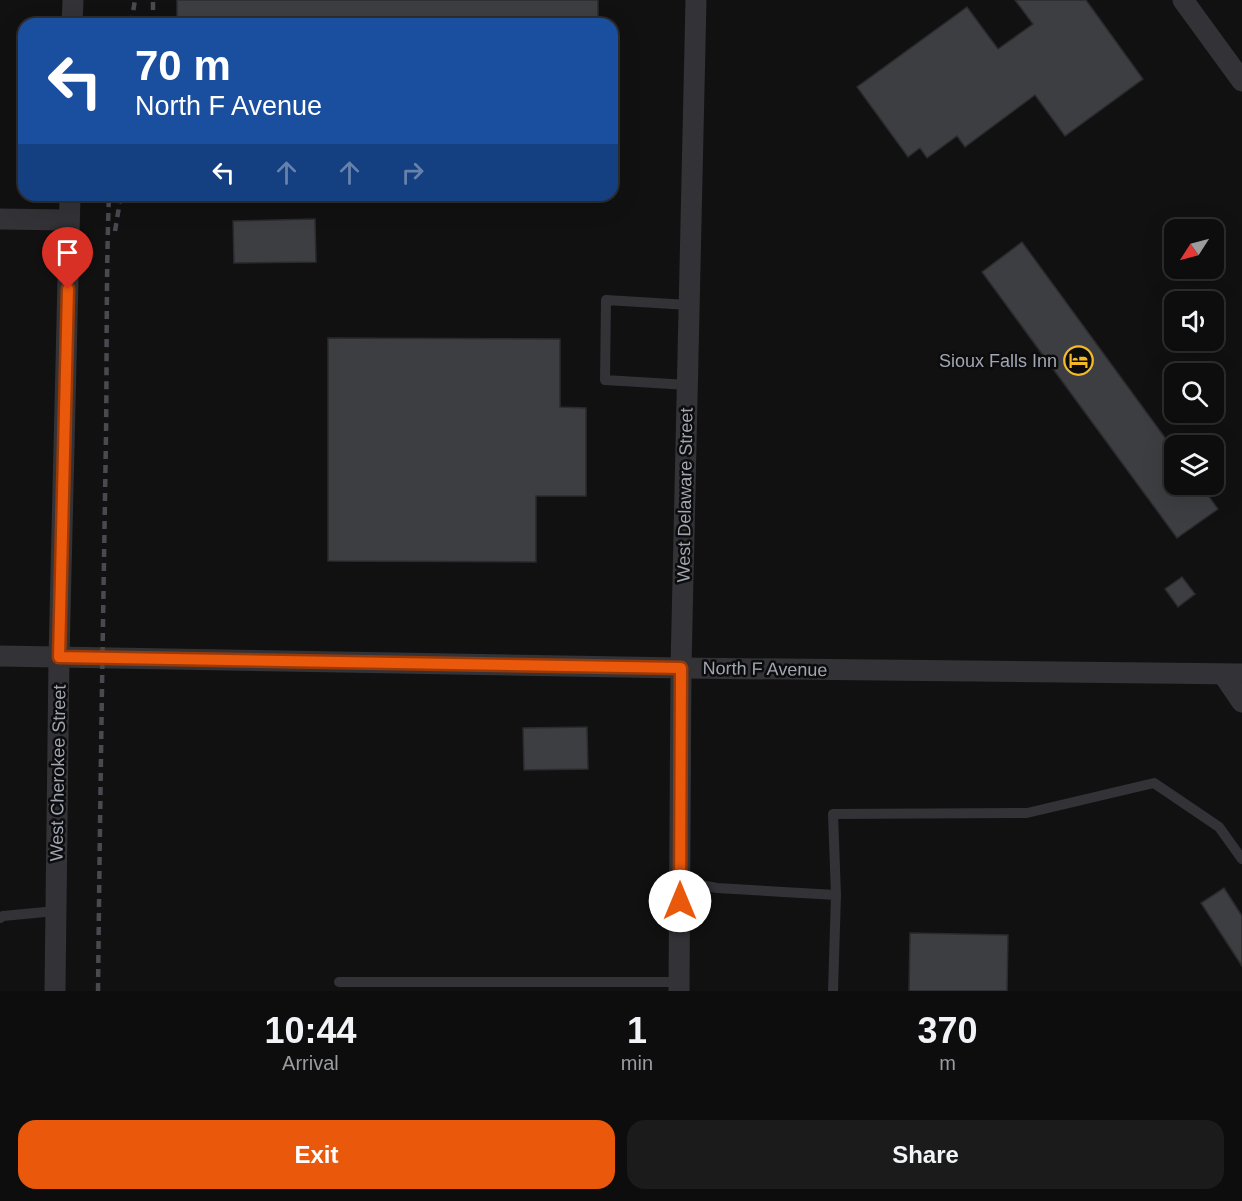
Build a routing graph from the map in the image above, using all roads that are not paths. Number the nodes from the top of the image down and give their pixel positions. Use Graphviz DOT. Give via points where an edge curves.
graph roads {
  1 [pos="73,0"];
  2 [pos="696,0"];
  3 [pos="1183,0"];
  4 [pos="72,18"];
  5 [pos="1242,81"];
  6 [pos="70,201"];
  7 [pos="0,219"];
  8 [pos="69,220"];
  9 [pos="689,305"];
  10 [pos="688,385"];
  11 [pos="0,656"];
  12 [pos="59,657"];
  13 [pos="681,668"];
  14 [pos="1233,674"];
  15 [pos="1242,702"];
  16 [pos="1242,859"];
  17 [pos="680,881"];
  18 [pos="836,895"];
  19 [pos="56,911"];
  20 [pos="0,918"];
  21 [pos="339,982"];
  22 [pos="679,986"];
  23 [pos="54,991"];
  24 [pos="833,991"];
  1 -- 4 [label="street"];
  2 -- 9 [label="street, West Delaware Street"];
  3 -- 5 [label="street"];
  6 -- 8 [label="street, West Cherokee Street"];
  7 -- 8 [label="street"];
  8 -- 12 [label="street, West Cherokee Street"];
  9 -- 10 [label="street, West Delaware Street"];
  9 -- 10 [label="lane" via="606,300 605,380"];
  10 -- 13 [label="street, West Delaware Street"];
  11 -- 12 [label="street, North F Avenue"];
  12 -- 13 [label="street, North F Avenue"];
  12 -- 19 [label="street, West Cherokee Street"];
  13 -- 14 [label="street, North F Avenue"];
  13 -- 17 [label="street, West Delaware Street"];
  14 -- 15 [label="street"];
  16 -- 18 [label="lane" via="1219,827 1154,783 1027,813 833,814"];
  17 -- 18 [label="lane" via="717,888"];
  17 -- 22 [label="street, West Delaware Street"];
  18 -- 24 [label="lane"];
  19 -- 20 [label="lane"];
  19 -- 23 [label="street, West Cherokee Street"];
  21 -- 22 [label="lane"];
}
